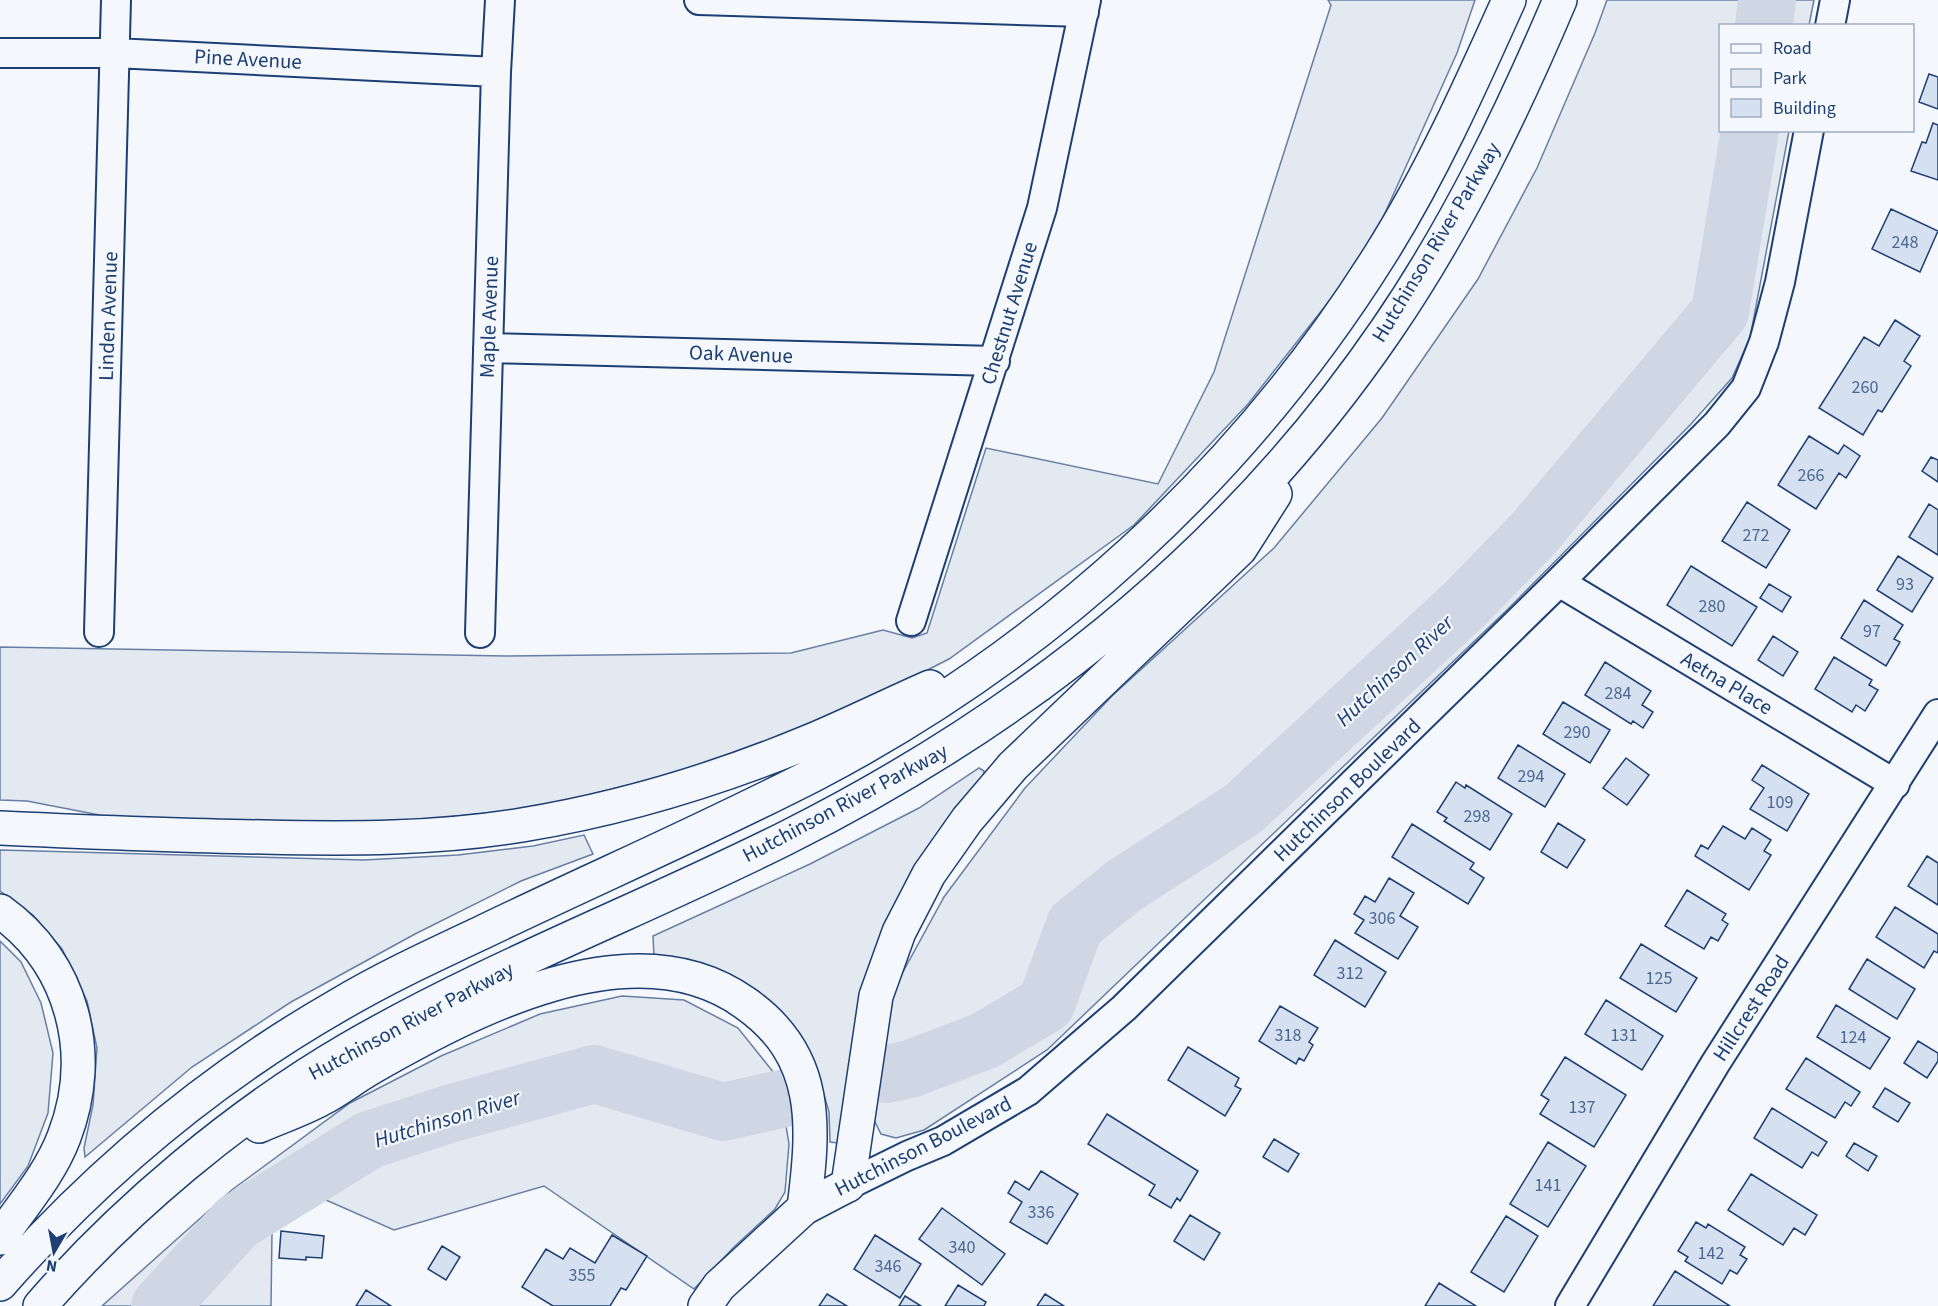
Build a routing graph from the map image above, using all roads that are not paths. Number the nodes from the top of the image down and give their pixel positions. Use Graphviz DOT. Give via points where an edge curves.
graph roads {
  1 [pos="117,0"];
  2 [pos="500,0"];
  3 [pos="699,0"];
  4 [pos="1509,0"];
  5 [pos="1560,0"];
  6 [pos="1835,0"];
  7 [pos="1085,6"];
  8 [pos="1830,24"];
  9 [pos="0,53"];
  10 [pos="115,53"];
  11 [pos="496,72"];
  12 [pos="1809,132"];
  13 [pos="488,348"];
  14 [pos="994,361"];
  15 [pos="1330,406"];
  16 [pos="1559,582"];
  17 [pos="911,621"];
  18 [pos="99,632"];
  19 [pos="480,633"];
  20 [pos="1014,650"];
  21 [pos="1938,714"];
  22 [pos="1895,784"];
  23 [pos="0,828"];
  24 [pos="0,911"];
  25 [pos="205,1150"];
  26 [pos="848,1185"];
  27 [pos="804,1208"];
  28 [pos="0,1238"];
  29 [pos="0,1284"];
  30 [pos="40,1306"];
  31 [pos="705,1306"];
  32 [pos="1570,1306"];
  1 -- 10 [label="street, Linden Avenue"];
  2 -- 11 [label="street, Maple Avenue"];
  3 -- 7 [label="street"];
  4 -- 20 [label="main road, Hutchinson River Parkway" via="1426,177 1380,255 1307,361 1245,438 1184,504 1078,600"];
  5 -- 15 [label="main road, Hutchinson River Parkway" via="1505,123 1438,247 1387,330"];
  6 -- 8 [label="street"];
  7 -- 14 [label="street, Chestnut Avenue" via="1042,208"];
  9 -- 10 [label="street, Pine Avenue"];
  10 -- 11 [label="street, Pine Avenue"];
  10 -- 18 [label="street, Linden Avenue"];
  11 -- 13 [label="street, Maple Avenue"];
  12 -- 16 [label="street, Hutchinson Boulevard" via="1780,282 1764,342 1746,388 1717,424"];
  13 -- 14 [label="street, Oak Avenue"];
  13 -- 19 [label="street, Maple Avenue"];
  14 -- 17 [label="street, Chestnut Avenue"];
  15 -- 25 [label="main road, Hutchinson River Parkway" via="1248,502 1182,566 1093,645 985,724 900,777 794,834 392,1026 307,1076"];
  15 -- 26 [label="main road" via="1240,549 1013,766 967,820 929,874 892,948 876,996"];
  16 -- 22 [label="street, Aetna Place"];
  16 -- 26 [label="street, Hutchinson Boulevard" via="1124,1008 1028,1091 943,1141"];
  20 -- 23 [label="main road" via="810,741 716,777 521,825 444,834 342,838"];
  20 -- 29 [label="main road, Hutchinson River Parkway" via="916,716 817,772 413,965 314,1019 257,1055 134,1150 71,1208"];
  21 -- 22 [label="street, Hillcrest Road"];
  22 -- 32 [label="street, Hillcrest Road" via="1715,1064"];
  24 -- 28 [label="main road" via="30,936 57,975 71,1008 78,1060 75,1096 64,1137 43,1176"];
  25 -- 27 [label="main road" via="322,1099 375,1065 496,1005 592,975 660,971 727,990 764,1018 790,1051 805,1084 811,1120"];
  25 -- 30 [label="main road, Hutchinson River Parkway" via="141,1204"];
  26 -- 27 [label="main road, Hutchinson Boulevard"];
  27 -- 31 [label="main road, Hutchinson Boulevard" via="719,1286"];
}
